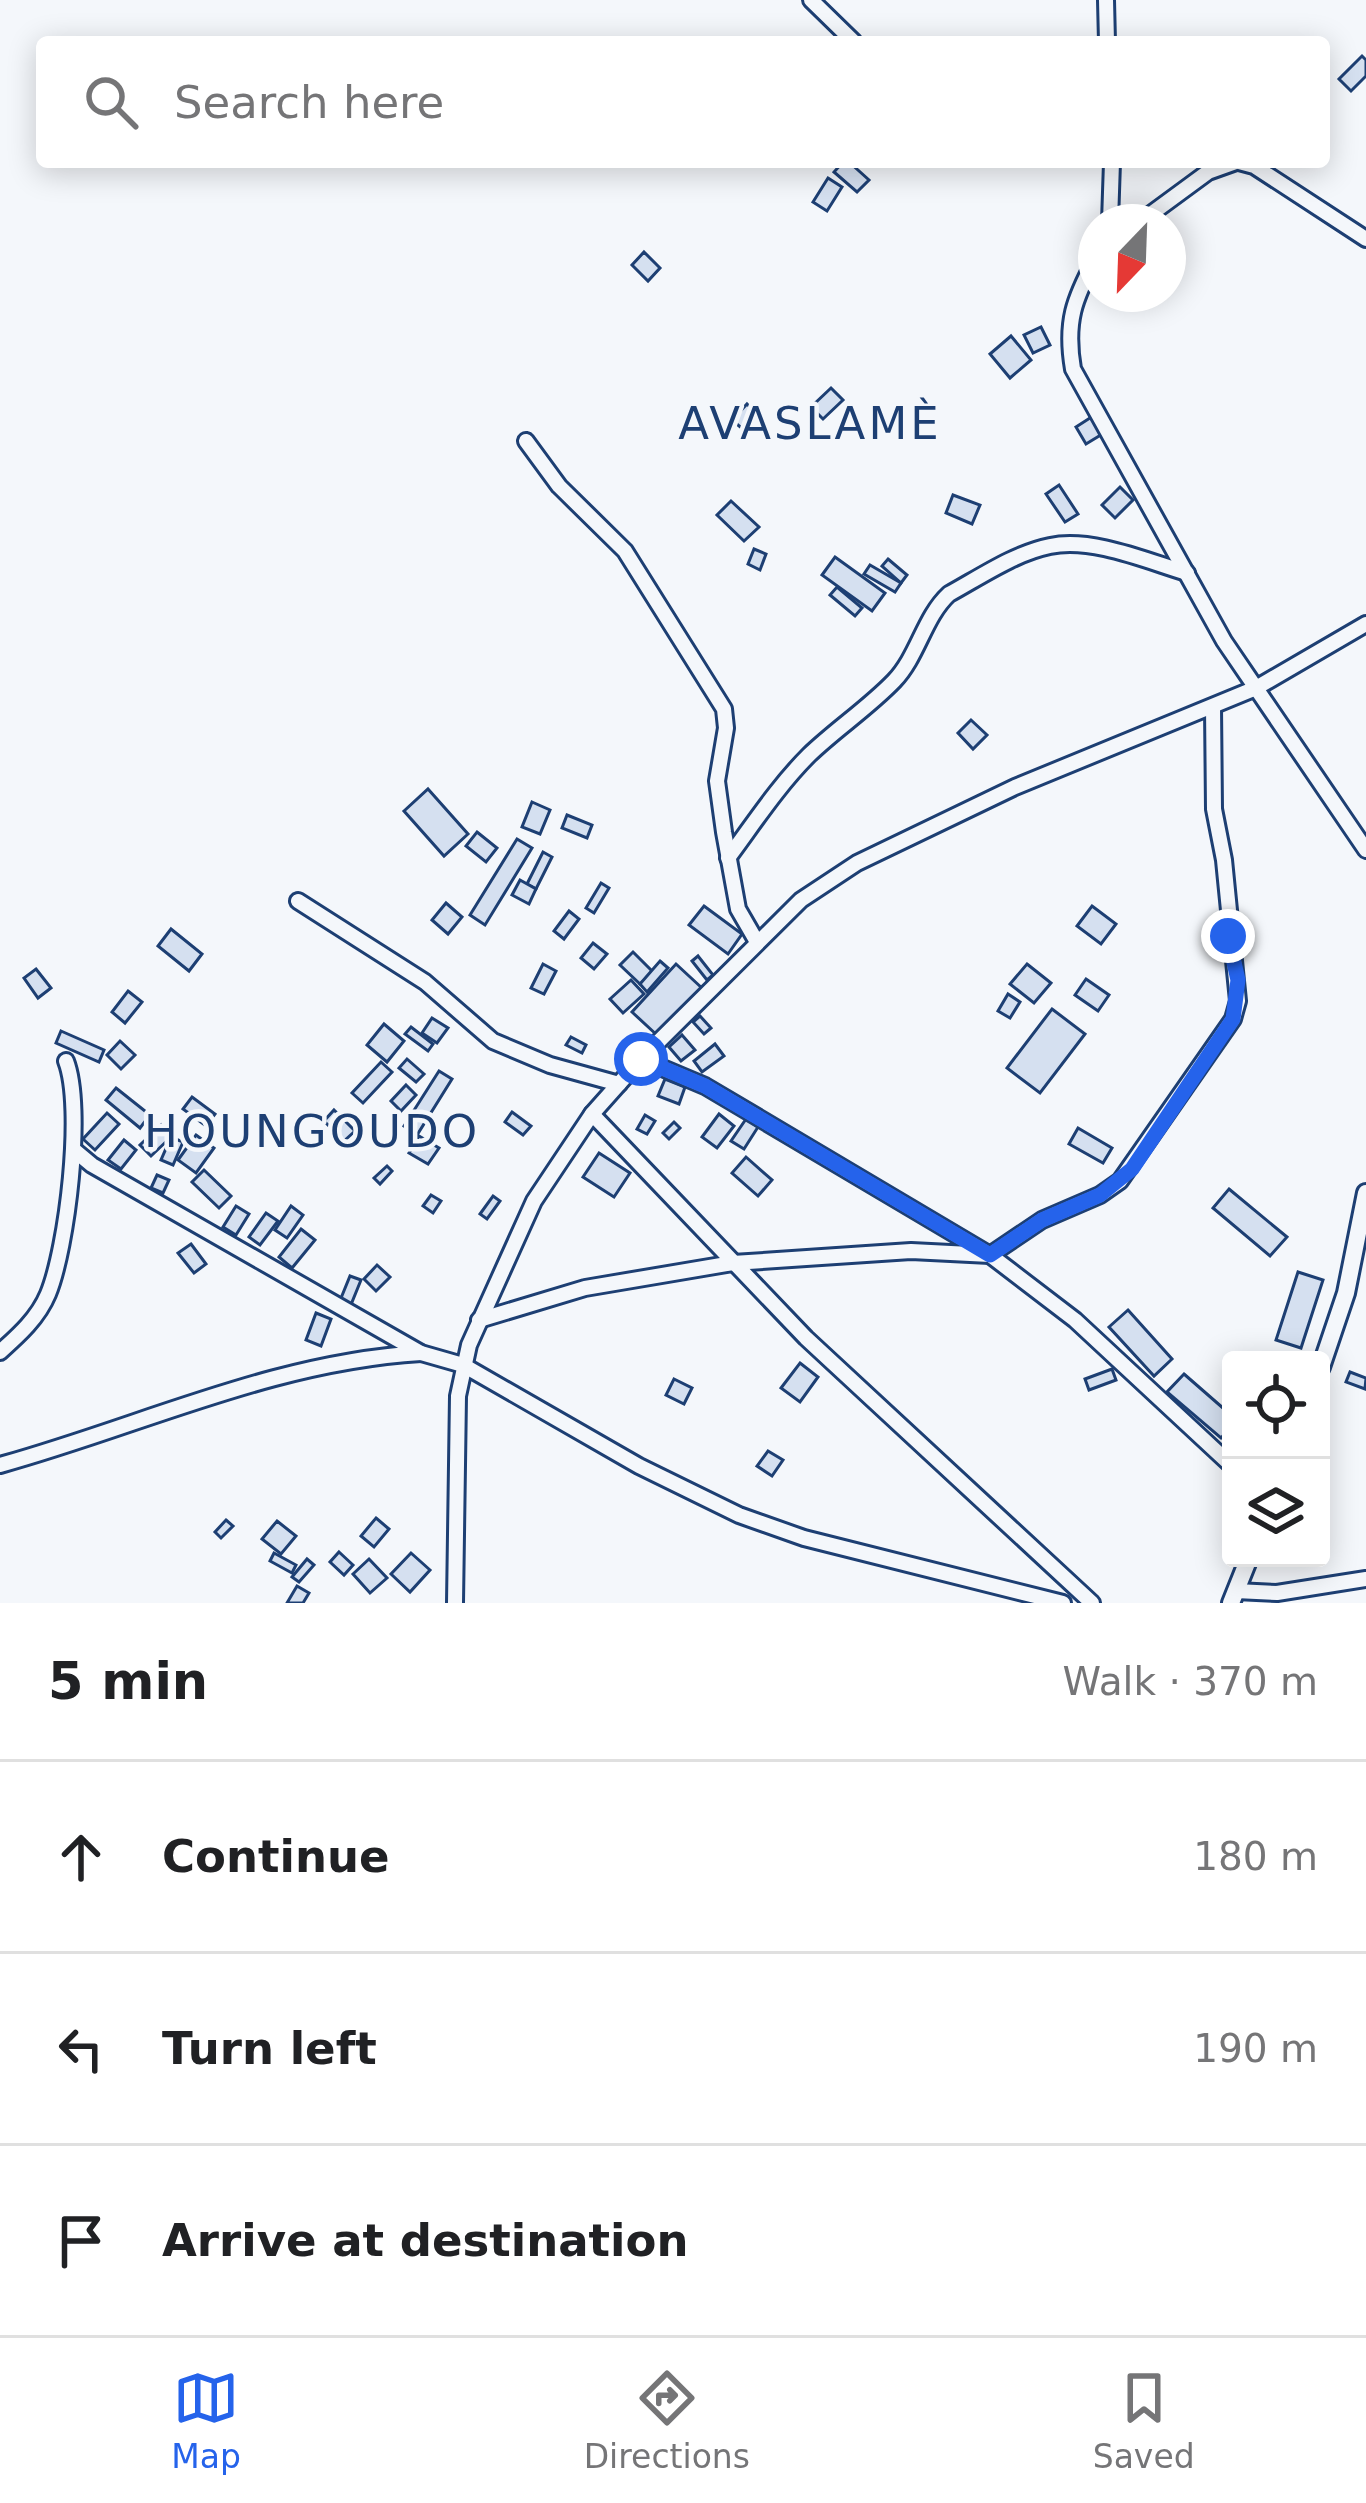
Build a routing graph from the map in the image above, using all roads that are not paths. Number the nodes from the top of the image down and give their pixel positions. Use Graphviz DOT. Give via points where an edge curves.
graph roads {
  1 [pos="811,0"];
  2 [pos="1106,0"];
  3 [pos="848,36"];
  4 [pos="1107,36"];
  5 [pos="1112,168"];
  6 [pos="1220,168"];
  7 [pos="1257,168"];
  8 [pos="1111,204"];
  9 [pos="1164,204"];
  10 [pos="1366,239"];
  11 [pos="1078,294"];
  12 [pos="526,441"];
  13 [pos="1187,573"];
  14 [pos="1366,624"];
  15 [pos="1256,688"];
  16 [pos="1213,706"];
  17 [pos="1366,850"];
  18 [pos="728,858"];
  19 [pos="298,901"];
  20 [pos="757,942"];
  21 [pos="641,1059"];
  22 [pos="66,1061"];
  23 [pos="619,1084"];
  24 [pos="592,1114"];
  25 [pos="74,1150"];
  26 [pos="1366,1193"];
  27 [pos="990,1255"];
  28 [pos="733,1263"];
  29 [pos="479,1320"];
  30 [pos="1326,1351"];
  31 [pos="0,1352"];
  32 [pos="421,1353"];
  33 [pos="463,1365"];
  34 [pos="1225,1459"];
  35 [pos="0,1465"];
  36 [pos="1245,1567"];
  37 [pos="1366,1579"];
  38 [pos="1233,1597"];
  39 [pos="455,1603"];
  40 [pos="1063,1603"];
  41 [pos="1092,1603"];
  1 -- 3 [label="street"];
  2 -- 4 [label="street"];
  5 -- 8 [label="street"];
  6 -- 9 [label="street"];
  7 -- 10 [label="street"];
  11 -- 13 [label="street" via="1073,369"];
  12 -- 18 [label="street" via="625,551 724,709 717,781"];
  13 -- 15 [label="street"];
  13 -- 18 [label="street" via="1075,544 1050,546 949,594 896,679 796,770"];
  14 -- 15 [label="street"];
  15 -- 16 [label="street"];
  15 -- 17 [label="street"];
  16 -- 20 [label="street" via="857,863"];
  16 -- 27 [label="street" via="1214,809 1238,980 1233,1019 1120,1181"];
  18 -- 20 [label="street" via="738,909"];
  19 -- 23 [label="street" via="425,982 493,1041"];
  20 -- 21 [label="street"];
  21 -- 23 [label="street"];
  21 -- 27 [label="street" via="705,1086"];
  22 -- 25 [label="street"];
  23 -- 24 [label="street"];
  24 -- 28 [label="street"];
  24 -- 29 [label="street" via="534,1201"];
  25 -- 31 [label="street" via="46,1298"];
  25 -- 32 [label="street"];
  26 -- 30 [label="street"];
  27 -- 28 [label="street"];
  27 -- 34 [label="street" via="1075,1320"];
  28 -- 29 [label="street" via="585,1288"];
  28 -- 41 [label="street"];
  29 -- 33 [label="street"];
  32 -- 33 [label="street"];
  32 -- 35 [label="street" via="278,1375"];
  33 -- 39 [label="street"];
  33 -- 40 [label="street" via="739,1515"];
  36 -- 38 [label="street"];
  37 -- 38 [label="street"];
}
